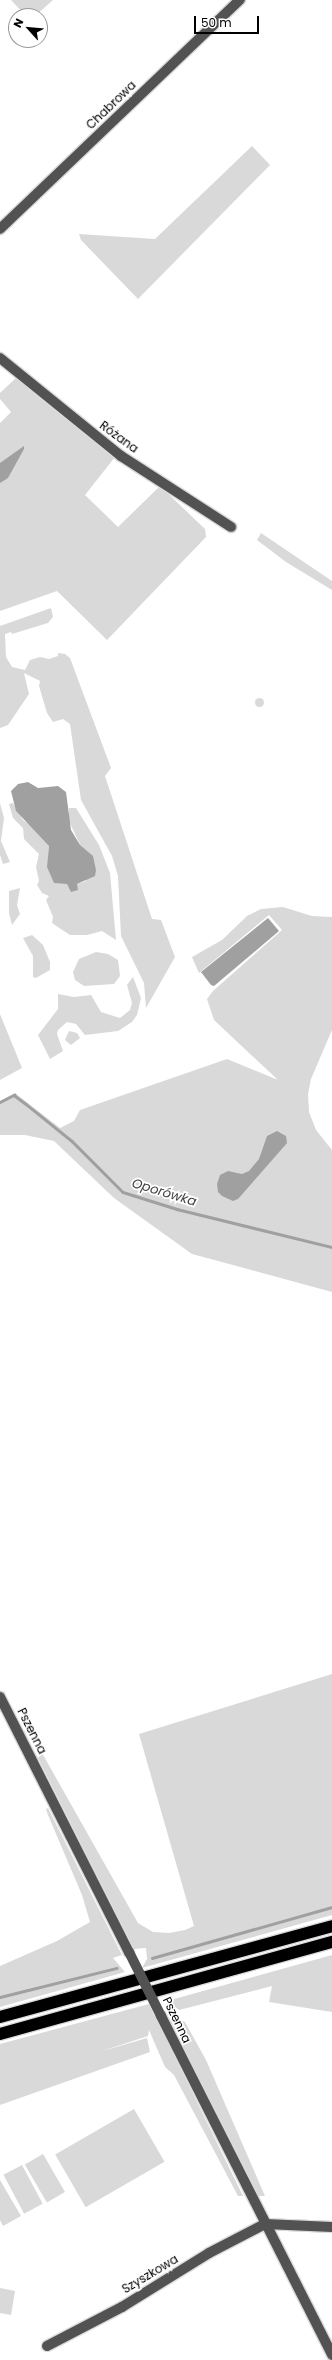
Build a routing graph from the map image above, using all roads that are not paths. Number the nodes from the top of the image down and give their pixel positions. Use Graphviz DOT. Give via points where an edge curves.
graph roads {
  1 [pos="240,0"];
  2 [pos="0,229"];
  3 [pos="0,358"];
  4 [pos="231,527"];
  5 [pos="0,1697"];
  6 [pos="332,1926"];
  7 [pos="332,1942"];
  8 [pos="0,2017"];
  9 [pos="0,2034"];
  10 [pos="265,2224"];
  11 [pos="332,2228"];
  12 [pos="47,2346"];
  13 [pos="332,2355"];
  1 -- 2 [label="street, Chabrowa"];
  3 -- 4 [label="street, Różana" via="121,456"];
  5 -- 10 [label="street, Pszenna, bridge"];
  6 -- 8 [label="highway"];
  7 -- 9 [label="highway"];
  10 -- 11 [label="street"];
  10 -- 12 [label="street, Szyszkowa" via="209,2254 122,2307"];
  10 -- 13 [label="street, Pszenna"];
}
